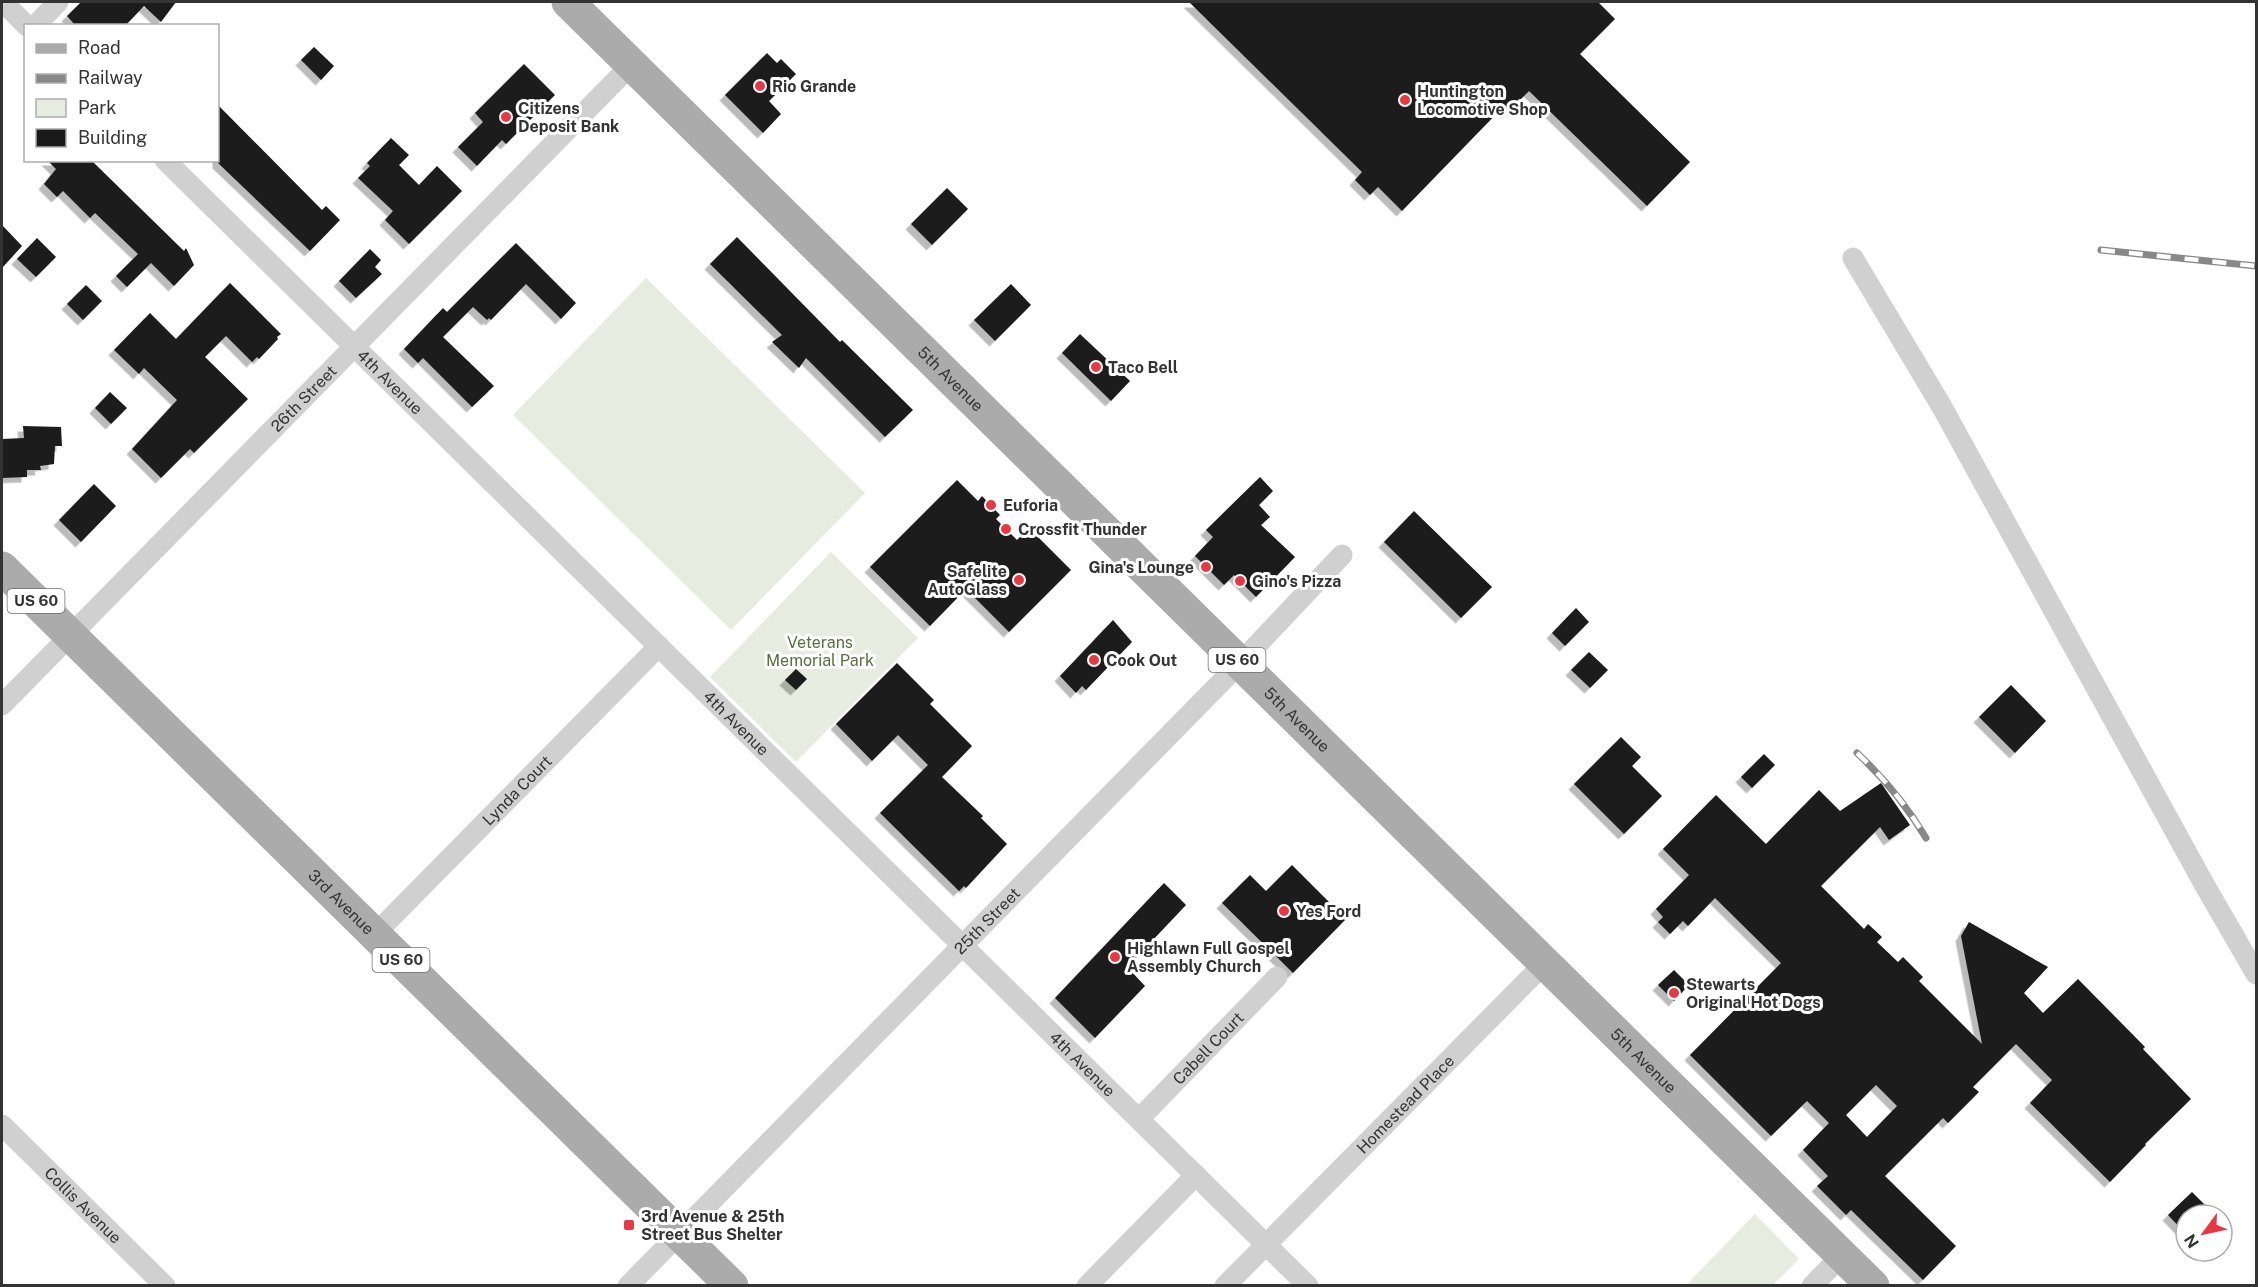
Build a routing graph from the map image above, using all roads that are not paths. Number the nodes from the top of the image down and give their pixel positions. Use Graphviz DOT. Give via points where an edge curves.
graph roads {
  1 [pos="3,2"];
  2 [pos="58,2"];
  3 [pos="568,2"];
  4 [pos="25,24"];
  5 [pos="37,24"];
  6 [pos="632,64"];
  7 [pos="167,162"];
  8 [pos="1853,258"];
  9 [pos="355,347"];
  10 [pos="1342,555"];
  11 [pos="2,568"];
  12 [pos="70,635"];
  13 [pos="659,646"];
  14 [pos="1240,663"];
  15 [pos="2,705"];
  16 [pos="375,934"];
  17 [pos="961,945"];
  18 [pos="1545,963"];
  19 [pos="2256,974"];
  20 [pos="1277,977"];
  21 [pos="1139,1119"];
  22 [pos="2,1125"];
  23 [pos="1196,1175"];
  24 [pos="679,1234"];
  25 [pos="1266,1244"];
  26 [pos="1842,1255"];
  27 [pos="165,1286"];
  28 [pos="628,1286"];
  29 [pos="732,1286"];
  30 [pos="1087,1286"];
  31 [pos="1225,1286"];
  32 [pos="1308,1286"];
  33 [pos="1812,1286"];
  34 [pos="1873,1286"];
  1 -- 4 [label="street"];
  2 -- 5 [label="street"];
  3 -- 6 [label="main road, 5th Avenue / US 60"];
  6 -- 9 [label="street, 26th Street"];
  6 -- 14 [label="main road, 5th Avenue / US 60"];
  7 -- 9 [label="street, 4th Avenue"];
  8 -- 19 [label="street" via="1942,407"];
  9 -- 12 [label="street, 26th Street"];
  9 -- 13 [label="street, 4th Avenue"];
  10 -- 14 [label="street, 25th Street"];
  11 -- 12 [label="main road, 3rd Avenue / US 60"];
  12 -- 15 [label="street, 26th Street"];
  12 -- 16 [label="main road, 3rd Avenue / US 60"];
  13 -- 16 [label="street, Lynda Court"];
  13 -- 17 [label="street, 4th Avenue"];
  14 -- 17 [label="street, 25th Street"];
  14 -- 18 [label="main road, 5th Avenue / US 60"];
  16 -- 24 [label="main road, 3rd Avenue / US 60"];
  17 -- 21 [label="street, 4th Avenue"];
  17 -- 24 [label="street, 25th Street"];
  18 -- 25 [label="street, Homestead Place"];
  18 -- 26 [label="main road, 5th Avenue / US 60"];
  20 -- 21 [label="street, Cabell Court"];
  21 -- 23 [label="street, 4th Avenue"];
  22 -- 27 [label="street, Collis Avenue"];
  23 -- 25 [label="street, 4th Avenue"];
  23 -- 30 [label="street"];
  24 -- 28 [label="street, 25th Street"];
  24 -- 29 [label="main road, 3rd Avenue / US 60"];
  25 -- 31 [label="street, Homestead Place"];
  25 -- 32 [label="street, 4th Avenue"];
  26 -- 33 [label="street"];
  26 -- 34 [label="main road, 5th Avenue / US 60"];
}
